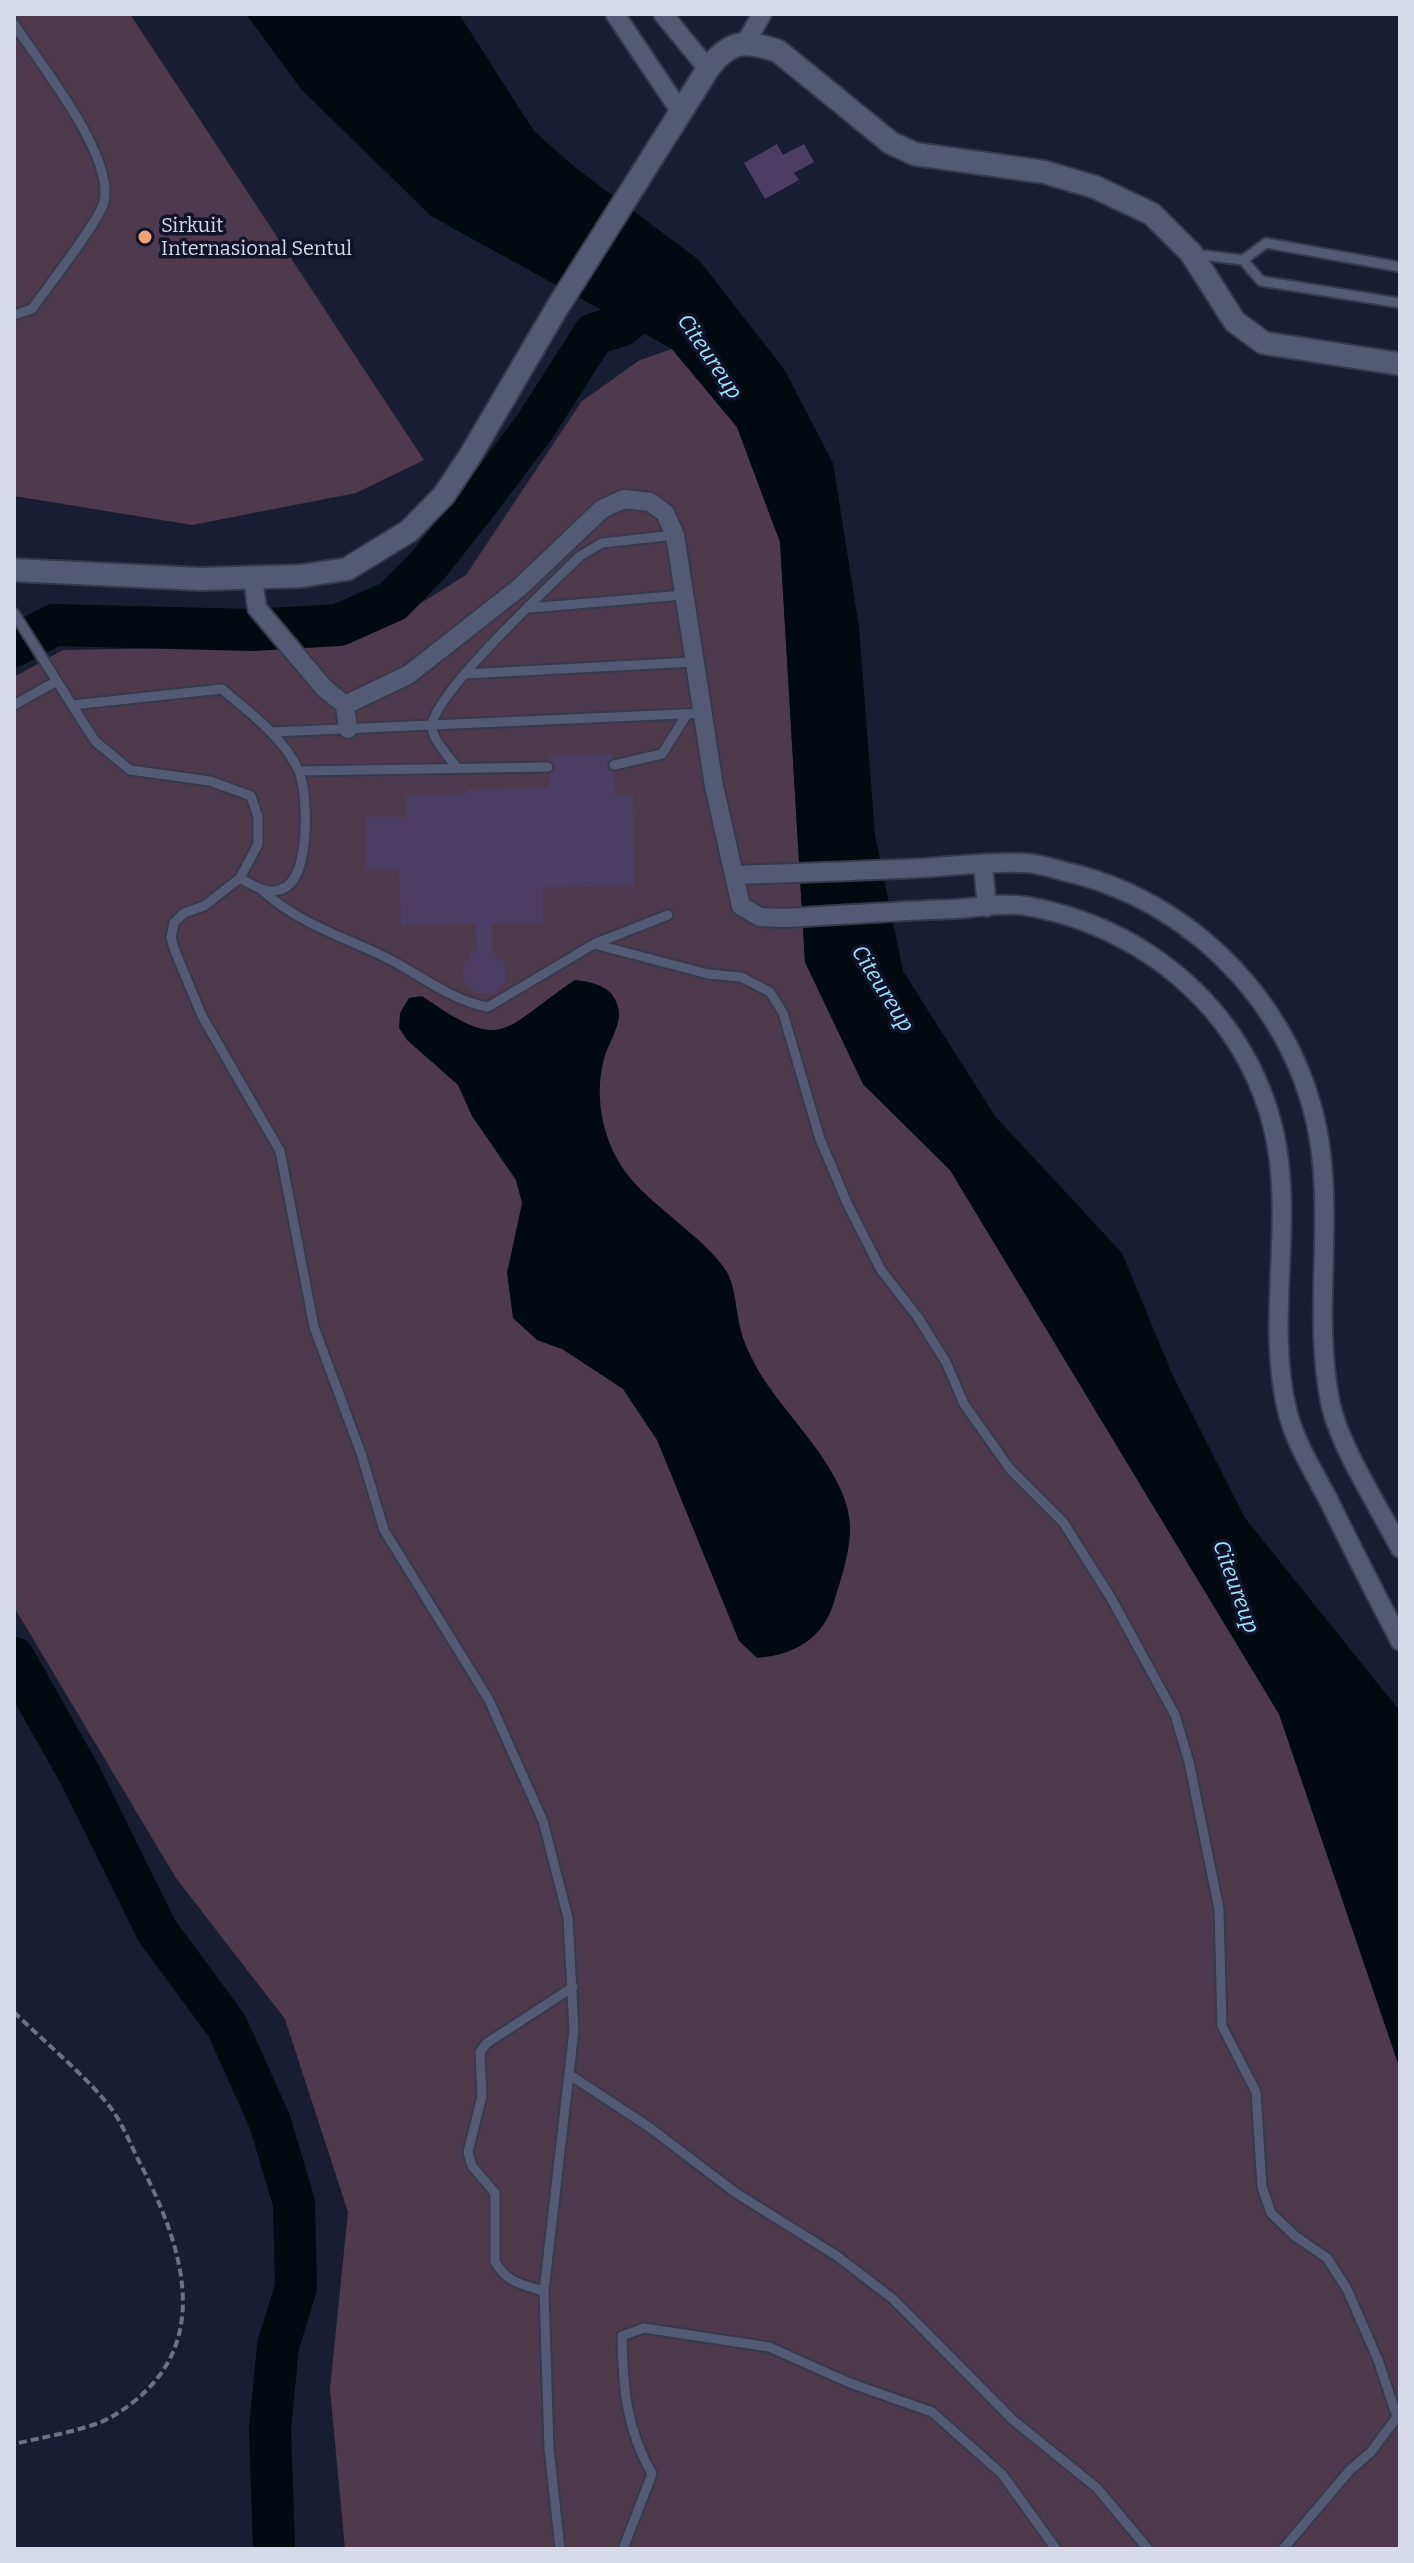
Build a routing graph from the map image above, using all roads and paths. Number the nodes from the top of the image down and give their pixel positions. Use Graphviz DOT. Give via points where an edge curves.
graph roads {
  1 [pos="615,14"];
  2 [pos="663,14"];
  3 [pos="762,14"];
  4 [pos="14,24"];
  5 [pos="745,44"];
  6 [pos="708,69"];
  7 [pos="682,114"];
  8 [pos="1191,253"];
  9 [pos="1243,260"];
  10 [pos="1400,267"];
  11 [pos="1400,303"];
  12 [pos="14,315"];
  13 [pos="1400,364"];
  14 [pos="675,535"];
  15 [pos="14,570"];
  16 [pos="253,579"];
  17 [pos="683,595"];
  18 [pos="529,608"];
  19 [pos="14,613"];
  20 [pos="693,662"];
  21 [pos="465,674"];
  22 [pos="55,682"];
  23 [pos="14,705"];
  24 [pos="72,705"];
  25 [pos="345,705"];
  26 [pos="696,713"];
  27 [pos="432,725"];
  28 [pos="348,729"];
  29 [pos="273,732"];
  30 [pos="614,765"];
  31 [pos="548,767"];
  32 [pos="457,768"];
  33 [pos="299,771"];
  34 [pos="983,865"];
  35 [pos="734,875"];
  36 [pos="240,878"];
  37 [pos="264,892"];
  38 [pos="987,907"];
  39 [pos="668,915"];
  40 [pos="594,944"];
  41 [pos="1400,1548"];
  42 [pos="1400,1641"];
  43 [pos="573,1987"];
  44 [pos="14,2012"];
  45 [pos="570,2075"];
  46 [pos="544,2291"];
  47 [pos="1390,2429"];
  48 [pos="1400,2437"];
  49 [pos="14,2444"];
  50 [pos="560,2549"];
  51 [pos="623,2549"];
  52 [pos="1056,2549"];
  53 [pos="1148,2549"];
  54 [pos="1283,2549"];
  1 -- 7 [label="street"];
  2 -- 6 [label="street"];
  3 -- 5 [label="street"];
  4 -- 12 [label="lane" via="96,150 106,176 104,204 32,309"];
  5 -- 6 [label="street" via="722,51"];
  5 -- 8 [label="street" via="778,51 797,63 891,143 915,154 1044,172 1095,187 1152,214"];
  6 -- 7 [label="street"];
  7 -- 16 [label="street" via="444,495 409,531 347,569"];
  8 -- 9 [label="lane"];
  8 -- 13 [label="street" via="1235,322 1264,343"];
  9 -- 10 [label="lane" via="1266,243"];
  9 -- 11 [label="lane" via="1261,281"];
  14 -- 17 [label="street"];
  14 -- 18 [label="lane" via="602,543 580,556"];
  14 -- 25 [label="street" via="665,513 650,502 624,499 602,509 519,588 408,675"];
  15 -- 16 [label="street"];
  16 -- 25 [label="street" via="257,608 324,688"];
  17 -- 18 [label="lane"];
  17 -- 20 [label="street"];
  18 -- 21 [label="lane"];
  19 -- 22 [label="lane"];
  20 -- 21 [label="lane"];
  20 -- 26 [label="street"];
  21 -- 27 [label="lane" via="437,709"];
  22 -- 23 [label="lane"];
  22 -- 24 [label="lane"];
  24 -- 29 [label="lane" via="222,689"];
  24 -- 36 [label="lane" via="95,741 130,770 210,781 251,796 258,844"];
  25 -- 28 [label="street"];
  26 -- 27 [label="lane"];
  26 -- 30 [label="lane" via="662,754"];
  26 -- 35 [label="street"];
  27 -- 28 [label="lane"];
  27 -- 32 [label="lane"];
  28 -- 29 [label="lane"];
  29 -- 33 [label="lane"];
  31 -- 32 [label="lane"];
  32 -- 33 [label="lane"];
  33 -- 37 [label="lane" via="307,831 294,880 285,889"];
  34 -- 35 [label="street"];
  34 -- 38 [label="street"];
  34 -- 41 [label="street" via="1027,862 1107,882 1164,912 1220,952 1262,1000 1285,1039 1321,1150 1326,1209 1323,1343 1330,1403"];
  35 -- 38 [label="street" via="741,906 760,917"];
  36 -- 37 [label="lane"];
  36 -- 43 [label="lane" via="204,906 184,913 174,923 171,938 202,1016 280,1151 314,1327 384,1530 479,1681 543,1821 568,1918"];
  37 -- 40 [label="lane" via="288,913 385,957 469,1004 488,1007"];
  38 -- 42 [label="street" via="1023,905 1092,922 1142,948 1191,984 1227,1025 1246,1057 1279,1157 1284,1210 1281,1345 1288,1414"];
  39 -- 40 [label="lane"];
  40 -- 47 [label="lane" via="708,974 741,977 770,992 783,1013 820,1139 881,1270 917,1316 964,1404 1010,1469 1063,1522 1175,1715 1219,1909 1222,2026 1256,2092 1262,2187 1271,2213 1327,2258 1347,2289 1397,2417"];
  43 -- 45 [label="lane"];
  43 -- 46 [label="lane" via="480,2052 482,2096 469,2140 472,2166 495,2193 495,2261 512,2282"];
  44 -- 49 [label="path" via="113,2111 167,2215 182,2264 184,2303 178,2342 153,2385 112,2418"];
  45 -- 46 [label="lane"];
  45 -- 53 [label="lane" via="893,2299 1013,2420 1097,2488"];
  46 -- 50 [label="lane" via="549,2448"];
  47 -- 48 [label="lane"];
  47 -- 54 [label="lane"];
  51 -- 52 [label="lane" via="652,2474 629,2422 623,2370 622,2336 644,2328 769,2347 932,2412 1002,2474"];
}
